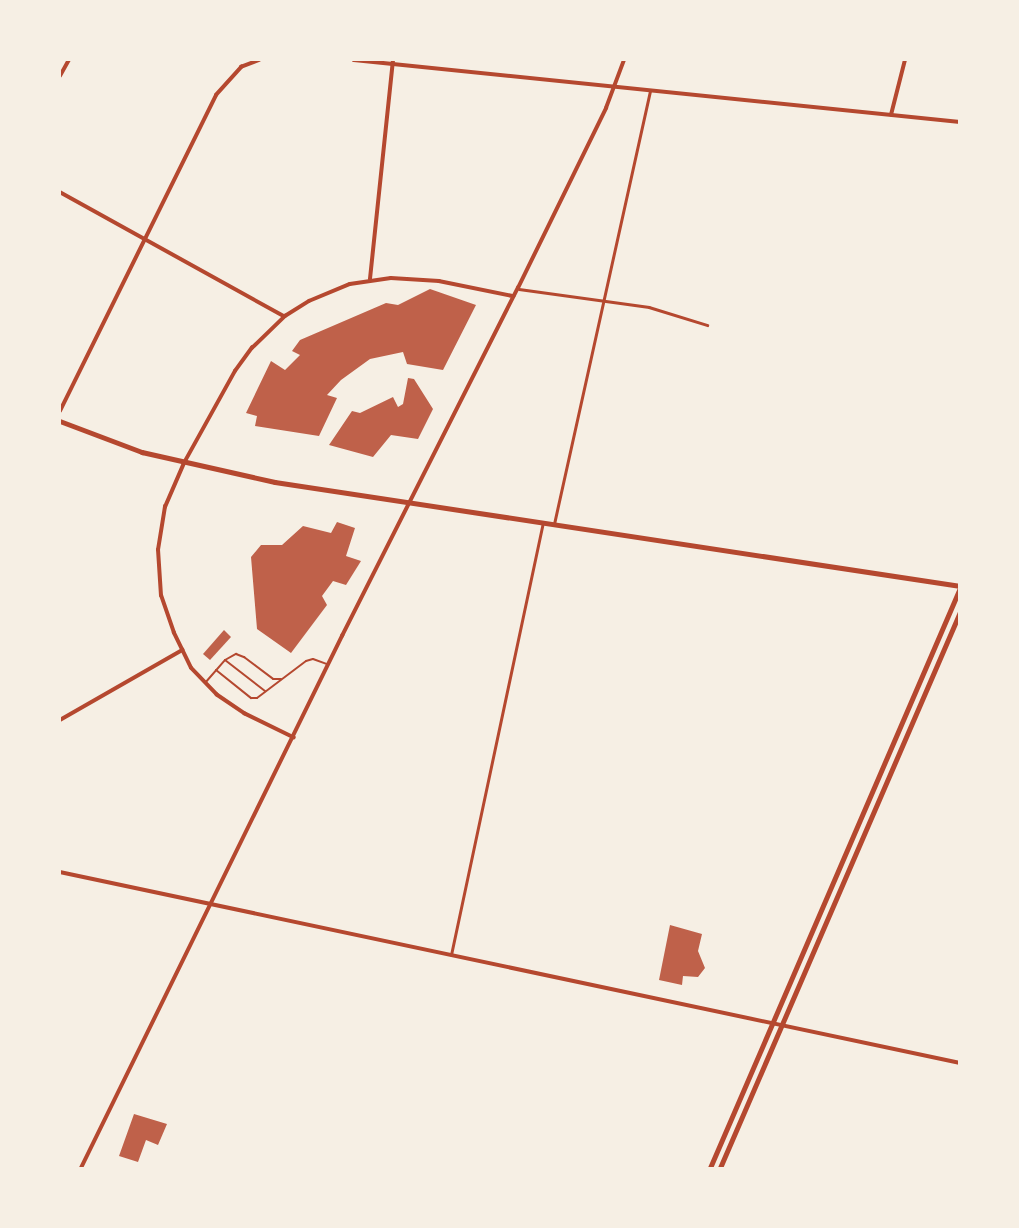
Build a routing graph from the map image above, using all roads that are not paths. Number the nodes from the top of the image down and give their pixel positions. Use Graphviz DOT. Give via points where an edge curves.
graph roads {
  1 [pos="69,60"];
  2 [pos="259,60"];
  3 [pos="354,60"];
  4 [pos="624,60"];
  5 [pos="905,60"];
  6 [pos="393,62"];
  7 [pos="60,76"];
  8 [pos="615,86"];
  9 [pos="650,90"];
  10 [pos="891,116"];
  11 [pos="960,122"];
  12 [pos="60,192"];
  13 [pos="145,240"];
  14 [pos="370,279"];
  15 [pos="518,288"];
  16 [pos="513,296"];
  17 [pos="604,300"];
  18 [pos="285,316"];
  19 [pos="707,325"];
  20 [pos="60,411"];
  21 [pos="60,421"];
  22 [pos="184,463"];
  23 [pos="410,503"];
  24 [pos="543,524"];
  25 [pos="554,526"];
  26 [pos="960,587"];
  27 [pos="960,612"];
  28 [pos="181,650"];
  29 [pos="225,660"];
  30 [pos="328,665"];
  31 [pos="216,670"];
  32 [pos="282,679"];
  33 [pos="204,684"];
  34 [pos="267,692"];
  35 [pos="60,720"];
  36 [pos="294,738"];
  37 [pos="60,872"];
  38 [pos="211,904"];
  39 [pos="451,956"];
  40 [pos="772,1023"];
  41 [pos="782,1025"];
  42 [pos="960,1063"];
  43 [pos="81,1168"];
  44 [pos="710,1168"];
  45 [pos="720,1168"];
  1 -- 7 [label="street"];
  2 -- 13 [label="street" via="241,67 216,96"];
  3 -- 6 [label="street"];
  4 -- 8 [label="street"];
  5 -- 10 [label="street"];
  6 -- 8 [label="street"];
  6 -- 14 [label="street"];
  8 -- 9 [label="street"];
  8 -- 15 [label="street"];
  9 -- 10 [label="street"];
  9 -- 17 [label="street"];
  10 -- 11 [label="street"];
  12 -- 13 [label="street"];
  13 -- 18 [label="street"];
  13 -- 20 [label="street"];
  14 -- 16 [label="street" via="439,282"];
  14 -- 18 [label="street" via="329,291"];
  15 -- 16 [label="street"];
  15 -- 17 [label="street"];
  16 -- 23 [label="street"];
  17 -- 19 [label="street" via="672,312 680,319"];
  17 -- 25 [label="street"];
  18 -- 22 [label="street" via="235,371"];
  21 -- 22 [label="main road"];
  22 -- 23 [label="main road"];
  22 -- 28 [label="street" via="166,507 158,550 162,596"];
  23 -- 24 [label="main road"];
  23 -- 30 [label="street"];
  24 -- 25 [label="main road"];
  24 -- 39 [label="street"];
  25 -- 26 [label="main road"];
  26 -- 40 [label="main road"];
  27 -- 41 [label="main road"];
  28 -- 33 [label="street"];
  28 -- 35 [label="street"];
  29 -- 31 [label="lane"];
  29 -- 32 [label="lane" via="236,654 273,679"];
  29 -- 34 [label="lane"];
  30 -- 32 [label="lane" via="306,661"];
  30 -- 36 [label="street"];
  31 -- 33 [label="lane"];
  31 -- 34 [label="lane" via="251,698"];
  32 -- 34 [label="lane"];
  33 -- 36 [label="street" via="245,714"];
  36 -- 38 [label="street"];
  37 -- 38 [label="street"];
  38 -- 39 [label="street"];
  38 -- 43 [label="street"];
  39 -- 40 [label="street"];
  40 -- 41 [label="street"];
  40 -- 44 [label="main road"];
  41 -- 42 [label="street"];
  41 -- 45 [label="main road"];
}
